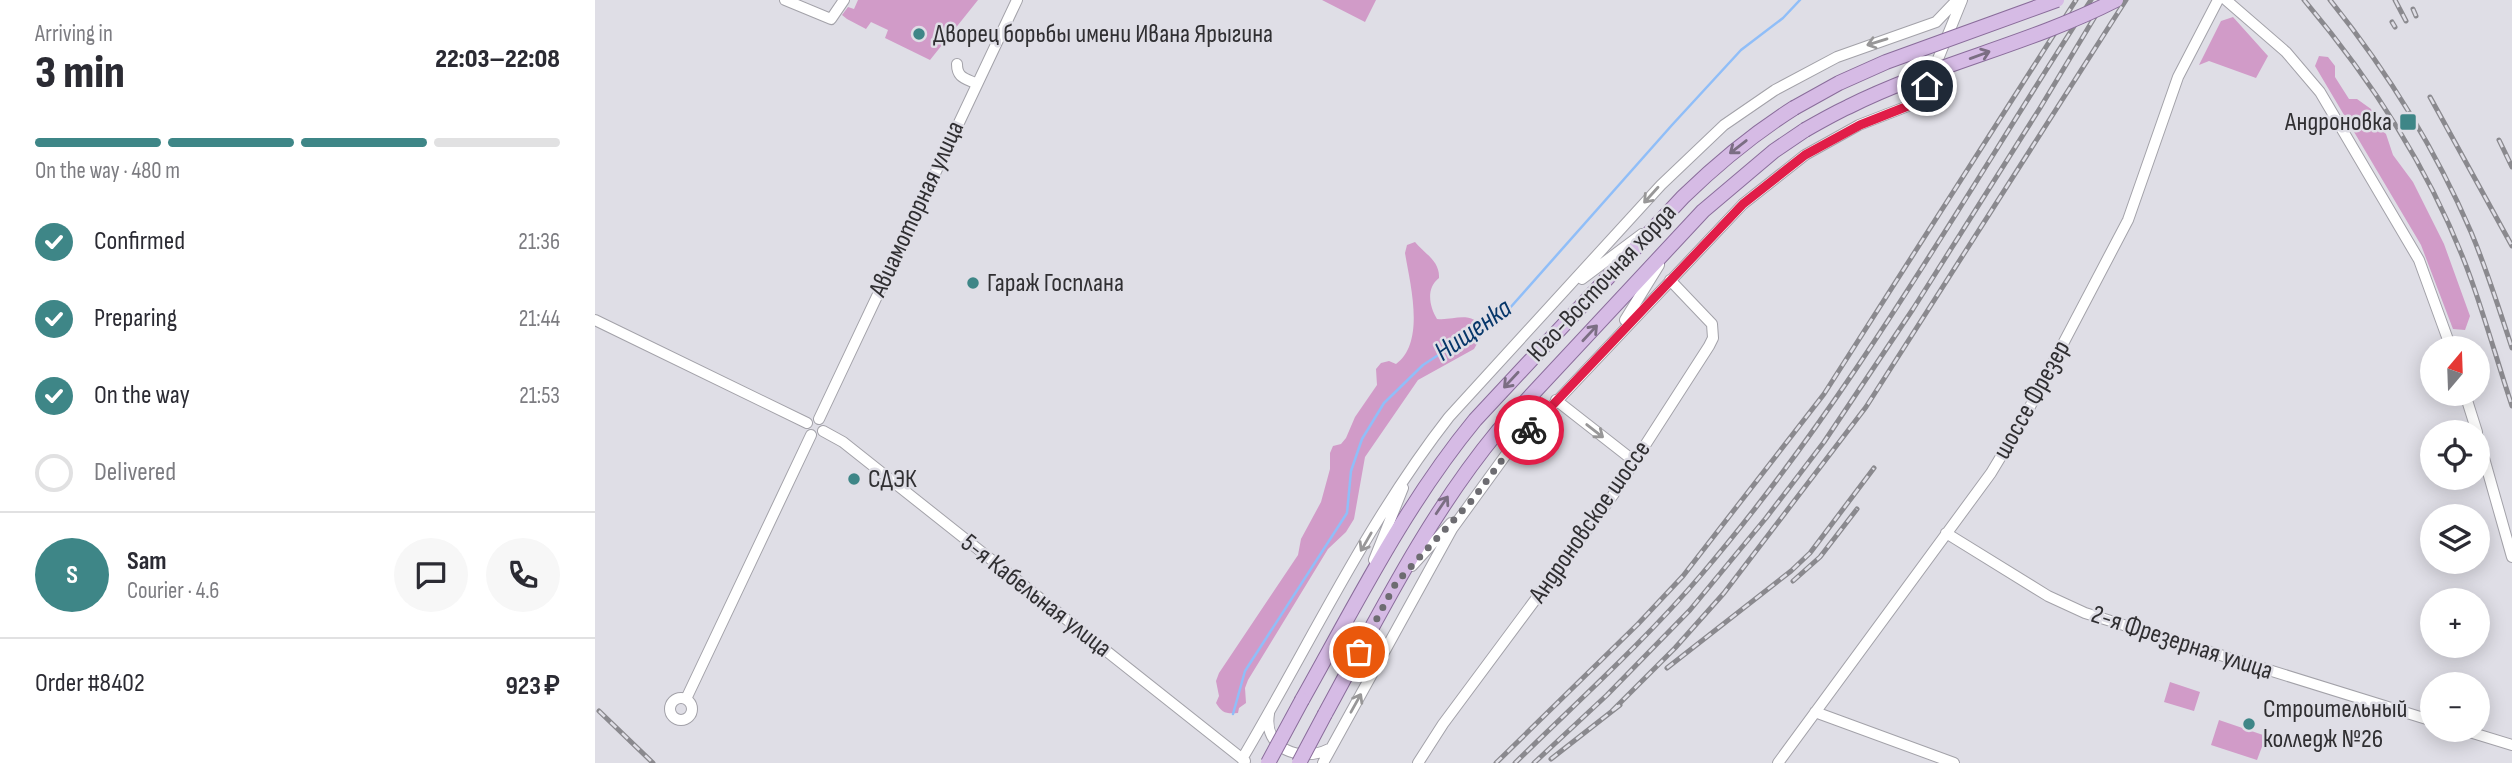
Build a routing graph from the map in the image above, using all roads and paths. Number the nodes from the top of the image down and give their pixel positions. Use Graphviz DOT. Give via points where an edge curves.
graph roads {
  1 [pos="785,0"];
  2 [pos="844,0"];
  3 [pos="1017,0"];
  4 [pos="1959,0"];
  5 [pos="2057,0"];
  6 [pos="2116,0"];
  7 [pos="2218,0"];
  8 [pos="2226,0"];
  9 [pos="1904,34"];
  10 [pos="957,64"];
  11 [pos="1935,67"];
  12 [pos="975,83"];
  13 [pos="1661,220"];
  14 [pos="1671,245"];
  15 [pos="1670,280"];
  16 [pos="1560,295"];
  17 [pos="595,320"];
  18 [pos="2447,336"];
  19 [pos="1613,340"];
  20 [pos="1556,400"];
  21 [pos="818,419"];
  22 [pos="807,423"];
  23 [pos="823,431"];
  24 [pos="811,435"];
  25 [pos="1634,461"];
  26 [pos="1414,463"];
  27 [pos="2490,479"];
  28 [pos="1473,499"];
  29 [pos="1946,533"];
  30 [pos="2512,557"];
  31 [pos="1396,583"];
  32 [pos="1357,602"];
  33 [pos="686,699"];
  34 [pos="1272,705"];
  35 [pos="1815,712"];
  36 [pos="2420,717"];
  37 [pos="2490,738"];
  38 [pos="1336,740"];
  39 [pos="2512,745"];
  40 [pos="1245,761"];
  41 [pos="1268,763"];
  42 [pos="1299,763"];
  43 [pos="1323,763"];
  44 [pos="1418,763"];
  45 [pos="1778,763"];
  46 [pos="1954,763"];
  1 -- 2 [label="street" via="831,19"];
  3 -- 12 [label="street, Авиамоторная улица"];
  4 -- 9 [label="street" via="1936,22"];
  4 -- 11 [label="street"];
  5 -- 13 [label="main road, Юго-Восточная хорда, one-way, bridge" via="1839,83 1759,130"];
  14 -- 6 [label="main road, Юго-Восточная хорда, one-way, bridge" via="1738,179 1805,130 1896,86"];
  7 -- 29 [label="street, шоссе Фрезер" via="2178,78 2128,220 2105,268 2023,420"];
  8 -- 18 [label="street" via="2286,52 2320,92 2419,260"];
  9 -- 11 [label="street" via="1930,42"];
  9 -- 16 [label="street, one-way" via="1807,71 1724,125 1661,185"];
  10 -- 12 [label="street" via="960,77"];
  11 -- 15 [label="street" via="1927,86 1908,106 1828,141 1771,180"];
  12 -- 21 [label="street, Авиамоторная улица"];
  13 -- 16 [label="street"];
  13 -- 32 [label="main road, Юго-Восточная хорда, one-way" via="1445,456"];
  14 -- 19 [label="street"];
  31 -- 14 [label="main road, Юго-Восточная хорда, one-way" via="1467,469"];
  15 -- 19 [label="street"];
  15 -- 25 [label="street, Андроновское шоссе" via="1712,324 1713,338"];
  16 -- 26 [label="street" via="1449,417"];
  17 -- 22 [label="street"];
  19 -- 20 [label="street"];
  20 -- 25 [label="street, one-way"];
  20 -- 28 [label="street"];
  21 -- 22 [label="street"];
  21 -- 23 [label="street"];
  22 -- 24 [label="street"];
  23 -- 24 [label="street"];
  23 -- 40 [label="street, 5-я Кабельная улица" via="843,442"];
  24 -- 33 [label="street"];
  25 -- 44 [label="street, Андроновское шоссе"];
  26 -- 32 [label="street"];
  26 -- 34 [label="street, one-way"];
  27 -- 30 [label="street"];
  28 -- 31 [label="street"];
  38 -- 28 [label="street, one-way"];
  29 -- 35 [label="street, шоссе Фрезер"];
  29 -- 36 [label="street, 2-я Фрезерная улица" via="2048,596 2085,613"];
  31 -- 42 [label="main road, Юго-Восточная хорда, bridge"];
  32 -- 41 [label="main road, Юго-Восточная хорда, bridge"];
  34 -- 38 [label="street" via="1268,729 1286,754 1311,758"];
  34 -- 40 [label="street"];
  35 -- 45 [label="street, шоссе Фрезер"];
  35 -- 46 [label="street"];
  37 -- 39 [label="street"];
  38 -- 43 [label="street"];
}
